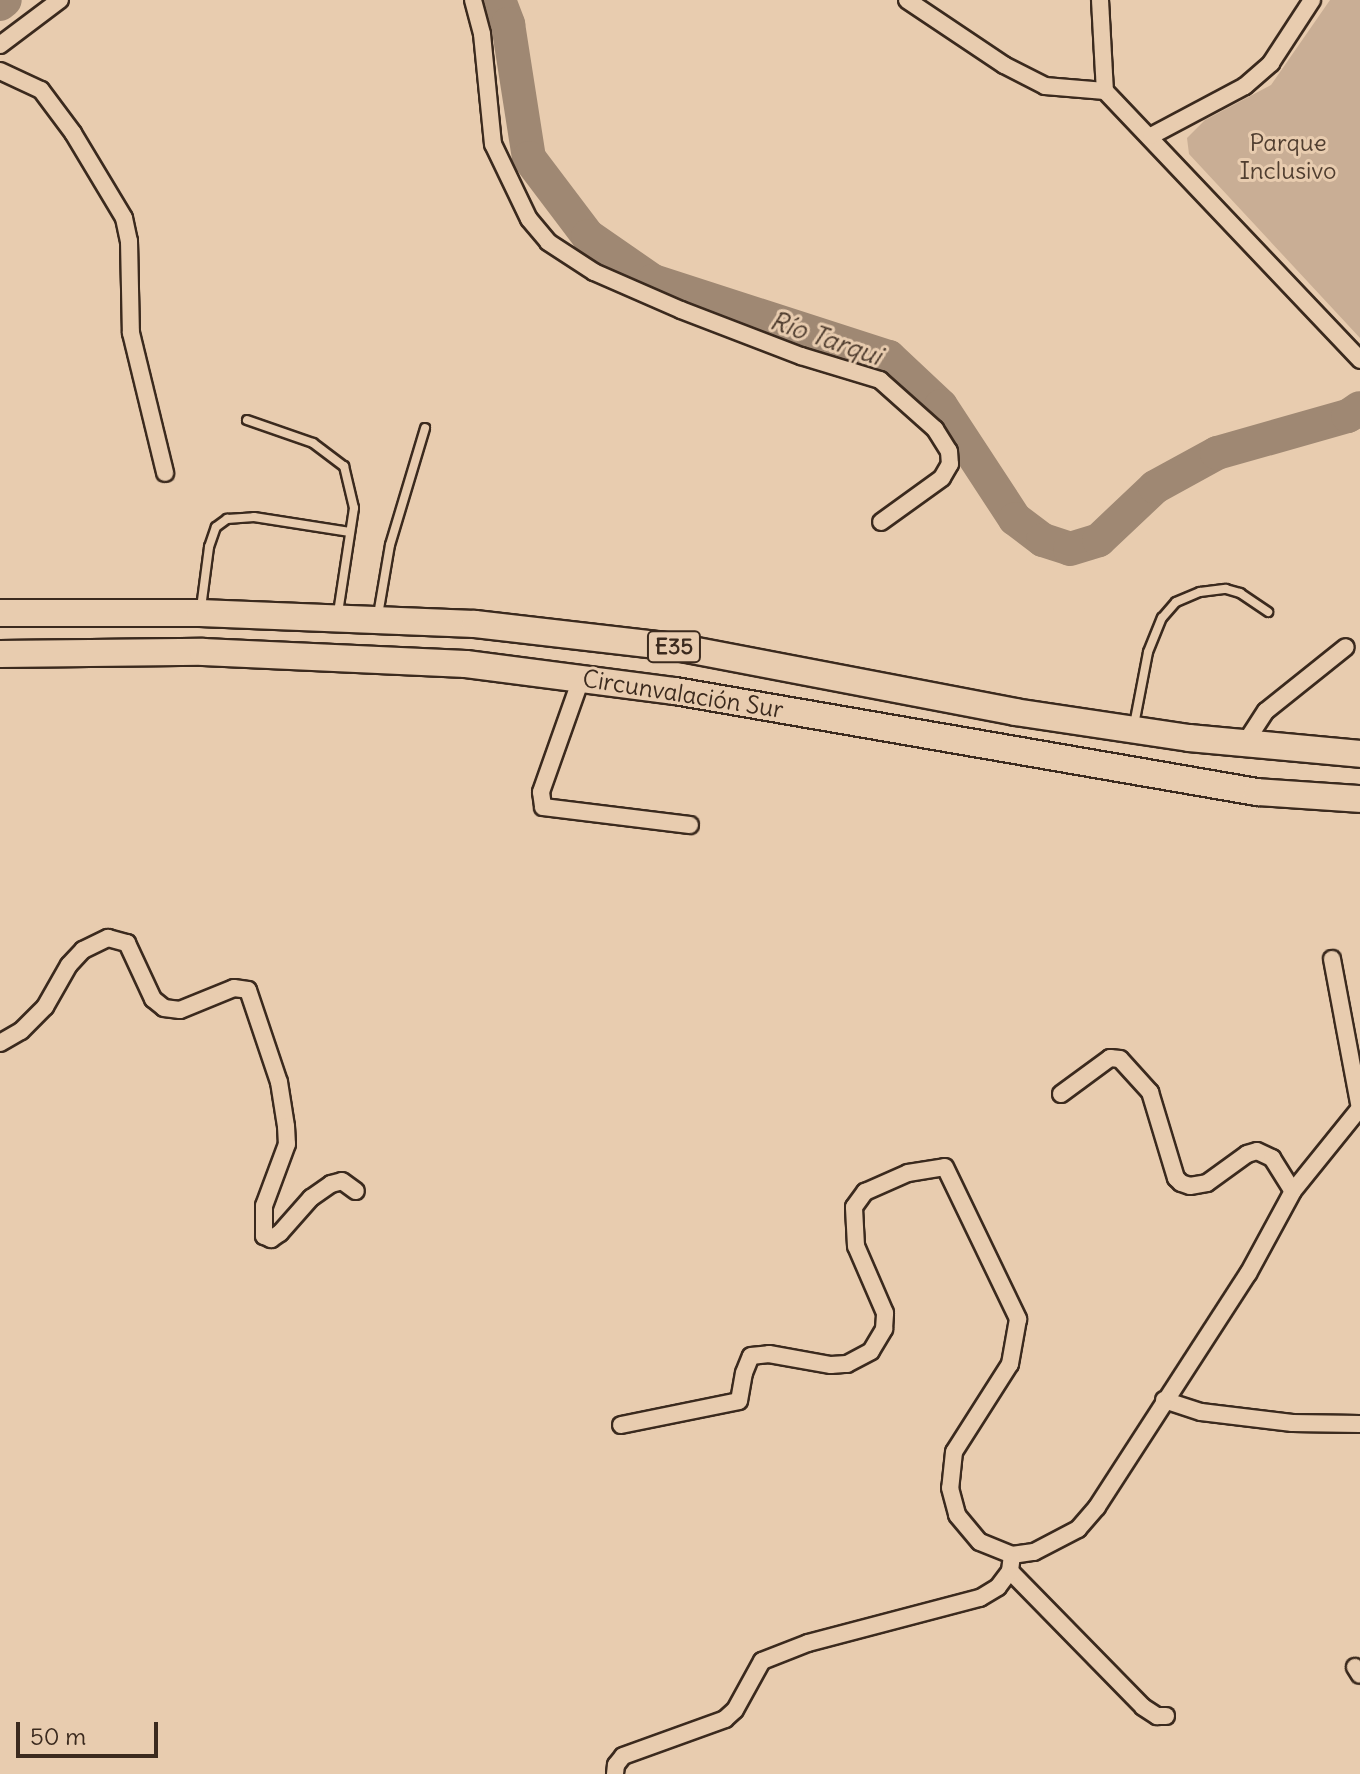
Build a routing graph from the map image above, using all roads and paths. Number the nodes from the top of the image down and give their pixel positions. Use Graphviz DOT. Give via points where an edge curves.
graph roads {
  1 [pos="60,0"];
  2 [pos="473,0"];
  3 [pos="907,0"];
  4 [pos="1100,0"];
  5 [pos="1312,0"];
  6 [pos="0,45"];
  7 [pos="0,71"];
  8 [pos="1105,91"];
  9 [pos="1151,136"];
  10 [pos="1360,360"];
  11 [pos="247,420"];
  12 [pos="425,428"];
  13 [pos="165,473"];
  14 [pos="881,522"];
  15 [pos="350,532"];
  16 [pos="1268,612"];
  17 [pos="0,613"];
  18 [pos="200,613"];
  19 [pos="337,618"];
  20 [pos="377,620"];
  21 [pos="1346,647"];
  22 [pos="0,654"];
  23 [pos="581,679"];
  24 [pos="1133,730"];
  25 [pos="1245,743"];
  26 [pos="1360,754"];
  27 [pos="1360,799"];
  28 [pos="690,825"];
  29 [pos="1332,959"];
  30 [pos="0,1043"];
  31 [pos="1061,1094"];
  32 [pos="1360,1108"];
  33 [pos="356,1191"];
  34 [pos="1293,1191"];
  35 [pos="1164,1400"];
  36 [pos="1360,1424"];
  37 [pos="621,1425"];
  38 [pos="1011,1563"];
  39 [pos="1166,1716"];
  40 [pos="615,1774"];
  1 -- 6 [label="street"];
  2 -- 14 [label="street" via="482,34 493,144 529,219 548,242 594,272 681,310 880,380 935,429 949,451 950,464 942,478"];
  3 -- 8 [label="street" via="1045,86"];
  4 -- 8 [label="street"];
  5 -- 9 [label="street" via="1271,63 1245,86"];
  7 -- 13 [label="street" via="41,90 124,218 131,333"];
  8 -- 9 [label="street"];
  9 -- 10 [label="street"];
  11 -- 15 [label="lane" via="313,443 344,466 354,508"];
  12 -- 20 [label="lane" via="390,545"];
  15 -- 18 [label="lane" via="254,517 227,519 216,527 209,547"];
  15 -- 19 [label="lane"];
  16 -- 24 [label="lane" via="1226,589 1176,602 1162,618 1148,652"];
  17 -- 18 [label="highway, Circunvalación Sur / E35"];
  18 -- 19 [label="highway, Circunvalación Sur / E35"];
  19 -- 20 [label="highway, Circunvalación Sur / E35"];
  20 -- 24 [label="highway, Circunvalación Sur / E35" via="475,624 681,648"];
  21 -- 25 [label="street" via="1266,711"];
  22 -- 23 [label="highway, Circunvalación Sur / E35" via="203,652 466,664"];
  23 -- 27 [label="highway, Circunvalación Sur / E35" via="1257,792"];
  23 -- 28 [label="street" via="541,792 543,807"];
  24 -- 25 [label="highway, Circunvalación Sur / E35"];
  25 -- 26 [label="highway, Circunvalación Sur / E35"];
  29 -- 32 [label="street"];
  30 -- 33 [label="street" via="45,1007 83,950 108,938 127,943 153,999 164,1008 180,1010 234,988 248,990 279,1082 286,1126 287,1144 264,1206 264,1236 271,1239 280,1233 331,1184 342,1181"];
  31 -- 34 [label="street" via="1110,1058 1120,1059 1150,1092 1181,1183 1207,1183 1257,1151 1272,1158"];
  32 -- 34 [label="street"];
  34 -- 35 [label="street" via="1248,1274"];
  35 -- 36 [label="street" via="1201,1412 1292,1423"];
  35 -- 38 [label="street" via="1078,1529"];
  37 -- 38 [label="street" via="739,1401 751,1356 831,1365 847,1364 871,1351 884,1329 885,1313 856,1246 854,1207 865,1192 908,1173 945,1167 1018,1319 1010,1364 954,1452 950,1488 957,1515 980,1542"];
  38 -- 39 [label="street" via="1143,1707"];
  38 -- 40 [label="street" via="998,1587 980,1598 808,1643 762,1661 725,1719 623,1756"];
}
